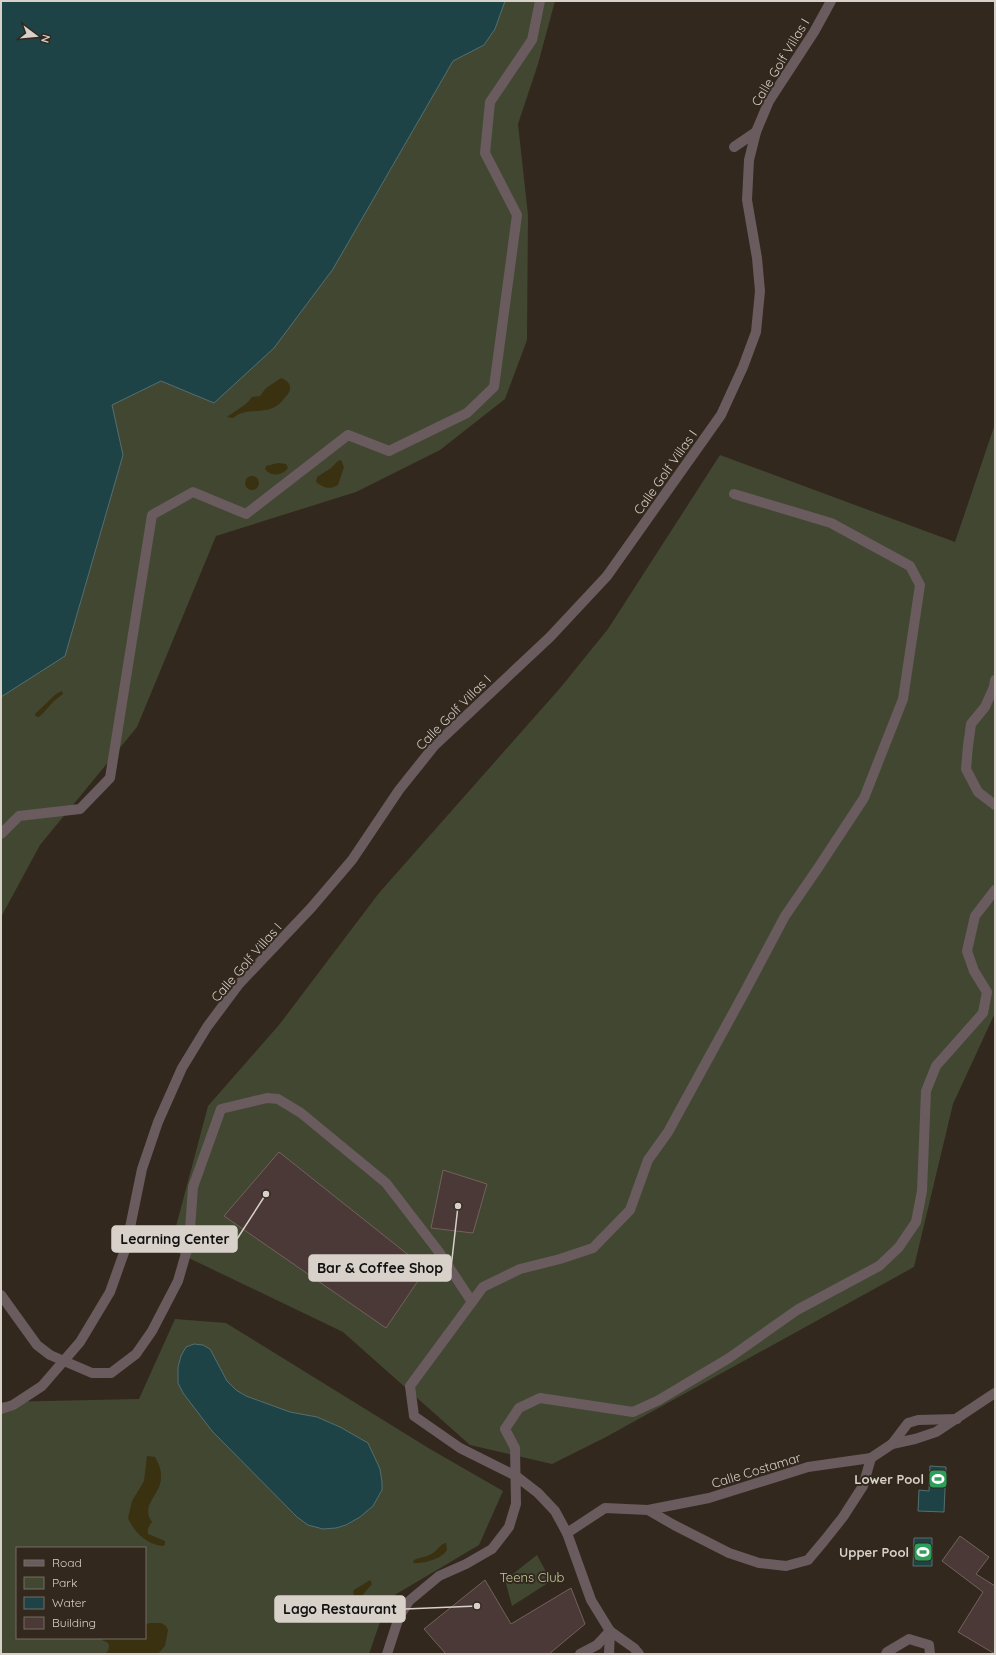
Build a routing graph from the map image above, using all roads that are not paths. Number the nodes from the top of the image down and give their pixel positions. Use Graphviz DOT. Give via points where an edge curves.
graph roads {
  1 [pos="540,1"];
  2 [pos="831,1"];
  3 [pos="756,132"];
  4 [pos="734,147"];
  5 [pos="734,494"];
  6 [pos="995,680"];
  7 [pos="995,805"];
  8 [pos="1,834"];
  9 [pos="995,890"];
  10 [pos="1,1295"];
  11 [pos="472,1302"];
  12 [pos="64,1361"];
  13 [pos="995,1393"];
  14 [pos="1,1409"];
  15 [pos="957,1419"];
  16 [pos="892,1444"];
  17 [pos="871,1458"];
  18 [pos="516,1476"];
  19 [pos="648,1510"];
  20 [pos="567,1533"];
  21 [pos="610,1631"];
  22 [pos="387,1654"];
  23 [pos="580,1654"];
  24 [pos="609,1654"];
  25 [pos="639,1654"];
  26 [pos="886,1654"];
  27 [pos="930,1654"];
  1 -- 8 [label="street" via="532,40 490,102 485,153 517,215 494,387 467,413 389,452 348,435 246,514 193,492 152,515 110,778 80,809 19,816"];
  2 -- 3 [label="street, Calle Golf Villas I" via="769,101"];
  3 -- 4 [label="street"];
  3 -- 12 [label="street, Calle Golf Villas I" via="749,160 747,200 760,291 756,332 721,415 607,576 550,636 435,745 399,790 352,860 311,908 239,984 207,1027 182,1068 158,1122 142,1169 126,1248 110,1292 80,1342"];
  5 -- 11 [label="street" via="831,523 910,566 920,585 903,699 864,798 785,916 668,1132 648,1160 630,1210 593,1248 520,1269 483,1287"];
  6 -- 7 [label="street" via="985,706 971,724 966,769 978,792"];
  9 -- 18 [label="street" via="975,916 967,951 974,971 987,992 983,1014 936,1066 926,1091 922,1191 916,1222 899,1247 879,1266 798,1310 729,1358 659,1400 633,1412 540,1398 519,1408 506,1429 515,1448"];
  10 -- 12 [label="street" via="38,1345 50,1355"];
  11 -- 12 [label="street" via="439,1252 386,1183 301,1113 278,1099 267,1098 221,1109 193,1187 189,1243 178,1281 152,1331 136,1354 111,1373 92,1373"];
  11 -- 18 [label="street" via="410,1386 414,1416 460,1448"];
  12 -- 14 [label="street, Calle Golf Villas I" via="42,1386 14,1405"];
  13 -- 15 [label="street, Calle Costamar"];
  15 -- 16 [label="street, Calle Costamar" via="936,1432"];
  15 -- 16 [label="street, Calle Costamar" via="918,1420 908,1423"];
  16 -- 17 [label="street, Calle Costamar"];
  17 -- 19 [label="street, Calle Costamar" via="808,1467 709,1498"];
  17 -- 19 [label="street, Calle Costamar" via="863,1486 829,1535 808,1560 786,1566 759,1563 729,1553"];
  18 -- 20 [label="street" via="538,1493 555,1511"];
  18 -- 22 [label="street" via="516,1504 509,1527 492,1549 439,1576 409,1601 399,1617"];
  19 -- 20 [label="street, Calle Costamar" via="605,1508"];
  20 -- 21 [label="street" via="591,1600"];
  21 -- 23 [label="street" via="597,1645"];
  21 -- 24 [label="street"];
  21 -- 25 [label="street"];
  26 -- 27 [label="street" via="909,1640 928,1645"];
}
